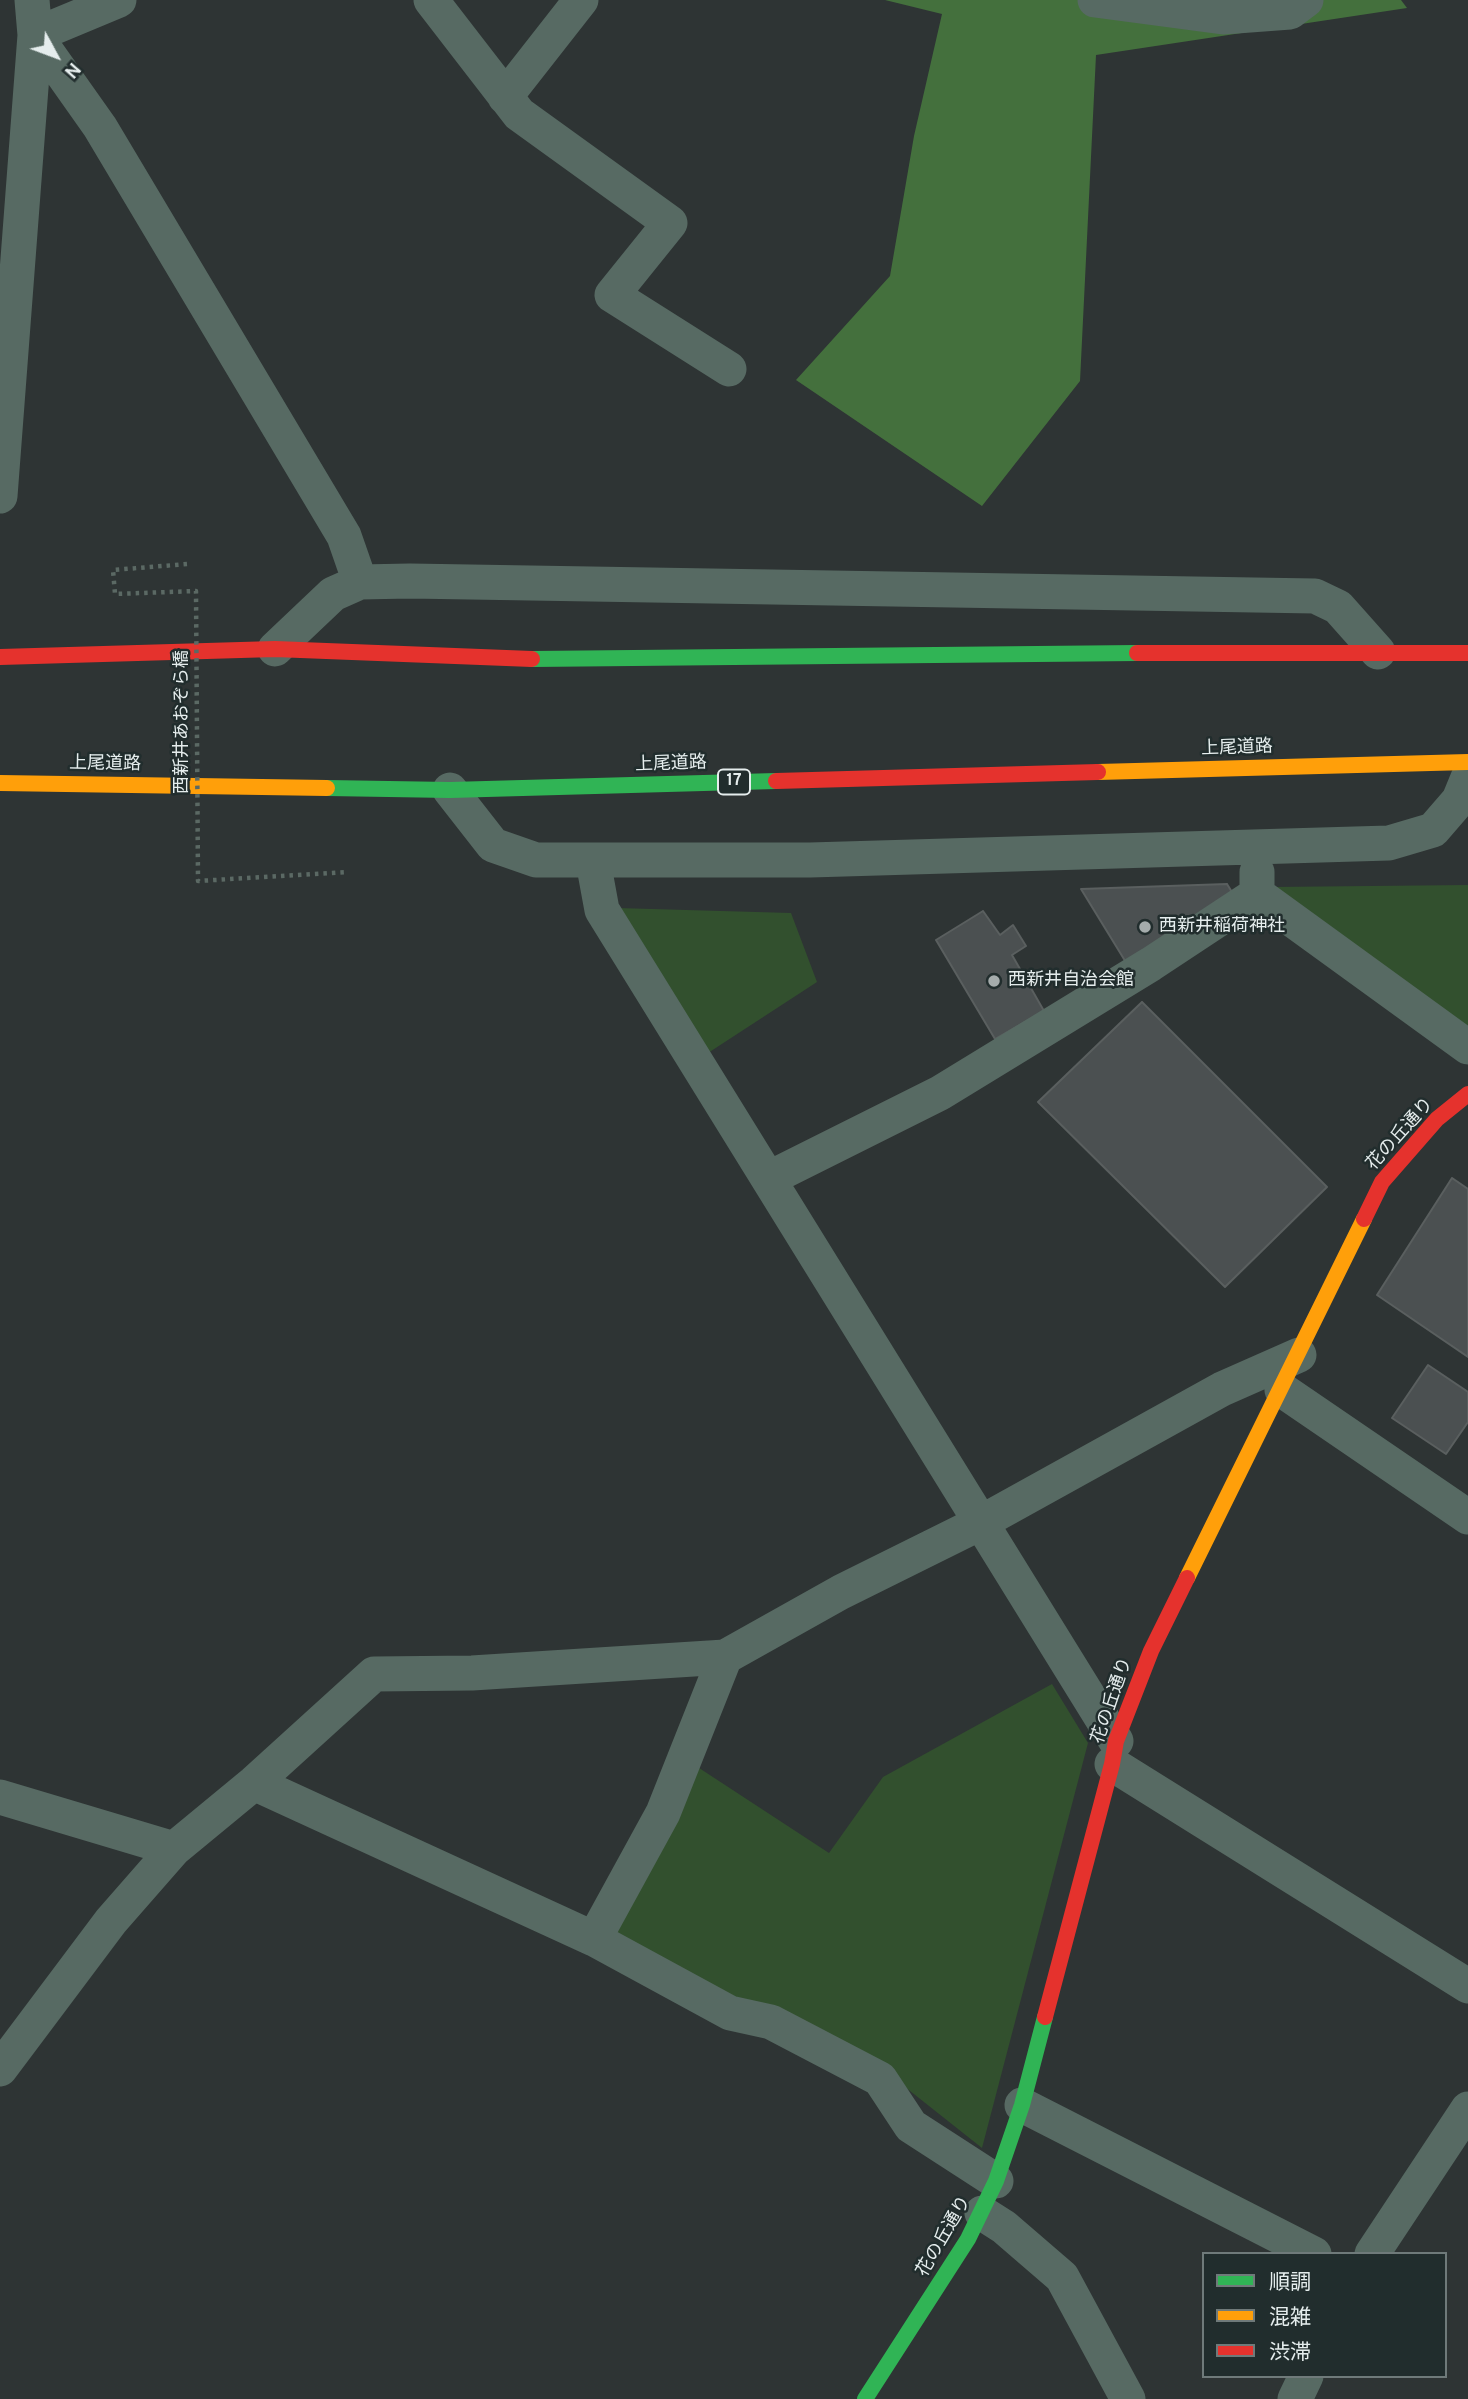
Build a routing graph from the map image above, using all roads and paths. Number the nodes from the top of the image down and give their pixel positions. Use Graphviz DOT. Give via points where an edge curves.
graph roads {
  1 [pos="33,0"];
  2 [pos="119,0"];
  3 [pos="431,0"];
  4 [pos="581,0"];
  5 [pos="1095,0"];
  6 [pos="1306,0"];
  7 [pos="35,35"];
  8 [pos="505,97"];
  9 [pos="729,369"];
  10 [pos="4,392"];
  11 [pos="0,496"];
  12 [pos="187,564"];
  13 [pos="360,582"];
  14 [pos="275,649"];
  15 [pos="1378,652"];
  16 [pos="1468,653"];
  17 [pos="0,657"];
  18 [pos="1468,762"];
  19 [pos="1468,778"];
  20 [pos="0,783"];
  21 [pos="450,790"];
  22 [pos="1259,847"];
  23 [pos="593,861"];
  24 [pos="348,872"];
  25 [pos="1256,894"];
  26 [pos="1468,1047"];
  27 [pos="1468,1094"];
  28 [pos="770,1178"];
  29 [pos="1299,1355"];
  30 [pos="1282,1390"];
  31 [pos="1468,1517"];
  32 [pos="980,1523"];
  33 [pos="725,1657"];
  34 [pos="1114,1753"];
  35 [pos="254,1783"];
  36 [pos="0,1797"];
  37 [pos="174,1849"];
  38 [pos="594,1938"];
  39 [pos="1468,1986"];
  40 [pos="0,2069"];
  41 [pos="1023,2105"];
  42 [pos="1468,2109"];
  43 [pos="996,2181"];
  44 [pos="982,2213"];
  45 [pos="1310,2252"];
  46 [pos="1373,2252"];
  47 [pos="1305,2378"];
  48 [pos="865,2399"];
  49 [pos="1128,2399"];
  50 [pos="1295,2399"];
  1 -- 7 [label="street"];
  2 -- 7 [label="street"];
  3 -- 8 [label="street"];
  4 -- 8 [label="street"];
  5 -- 6 [label="street" via="1223,17 1290,12"];
  7 -- 10 [label="street"];
  7 -- 13 [label="street" via="100,127 345,536"];
  8 -- 9 [label="street" via="519,114 670,223 612,295"];
  10 -- 11 [label="street"];
  12 -- 24 [label="path, 西新井あおぞら橋, bridge" via="113,570 115,594 196,591 198,881"];
  13 -- 14 [label="street" via="333,593"];
  13 -- 15 [label="street" via="1315,596 1338,607"];
  14 -- 15 [label="main road" via="539,659"];
  14 -- 17 [label="main road"];
  15 -- 16 [label="main road"];
  18 -- 21 [label="main road, 上尾道路 / 17"];
  19 -- 22 [label="street" via="1459,800 1433,830 1389,843"];
  20 -- 21 [label="main road, 上尾道路 / 17"];
  21 -- 23 [label="street" via="493,845 536,860"];
  22 -- 23 [label="street" via="810,860"];
  22 -- 25 [label="street"];
  23 -- 28 [label="street" via="602,910"];
  25 -- 26 [label="street"];
  25 -- 28 [label="street" via="940,1093"];
  27 -- 29 [label="main road, 花の丘通り" via="1437,1119 1382,1182"];
  28 -- 32 [label="street"];
  29 -- 30 [label="main road, 花の丘通り"];
  29 -- 32 [label="street" via="1222,1389"];
  30 -- 31 [label="street"];
  30 -- 34 [label="main road, 花の丘通り" via="1151,1651"];
  32 -- 33 [label="street" via="841,1592"];
  32 -- 34 [label="street"];
  33 -- 35 [label="street" via="472,1673 374,1674"];
  33 -- 38 [label="street" via="663,1813"];
  34 -- 39 [label="street"];
  34 -- 41 [label="main road, 花の丘通り"];
  35 -- 37 [label="street"];
  35 -- 38 [label="street"];
  36 -- 37 [label="street"];
  37 -- 40 [label="street" via="111,1921"];
  38 -- 43 [label="street" via="730,2013 771,2022 880,2079 911,2126"];
  41 -- 43 [label="main road, 花の丘通り"];
  41 -- 45 [label="street"];
  42 -- 46 [label="street"];
  43 -- 44 [label="main road, 花の丘通り"];
  44 -- 48 [label="main road, 花の丘通り"];
  44 -- 49 [label="street" via="1062,2277"];
  47 -- 50 [label="street"];
}
